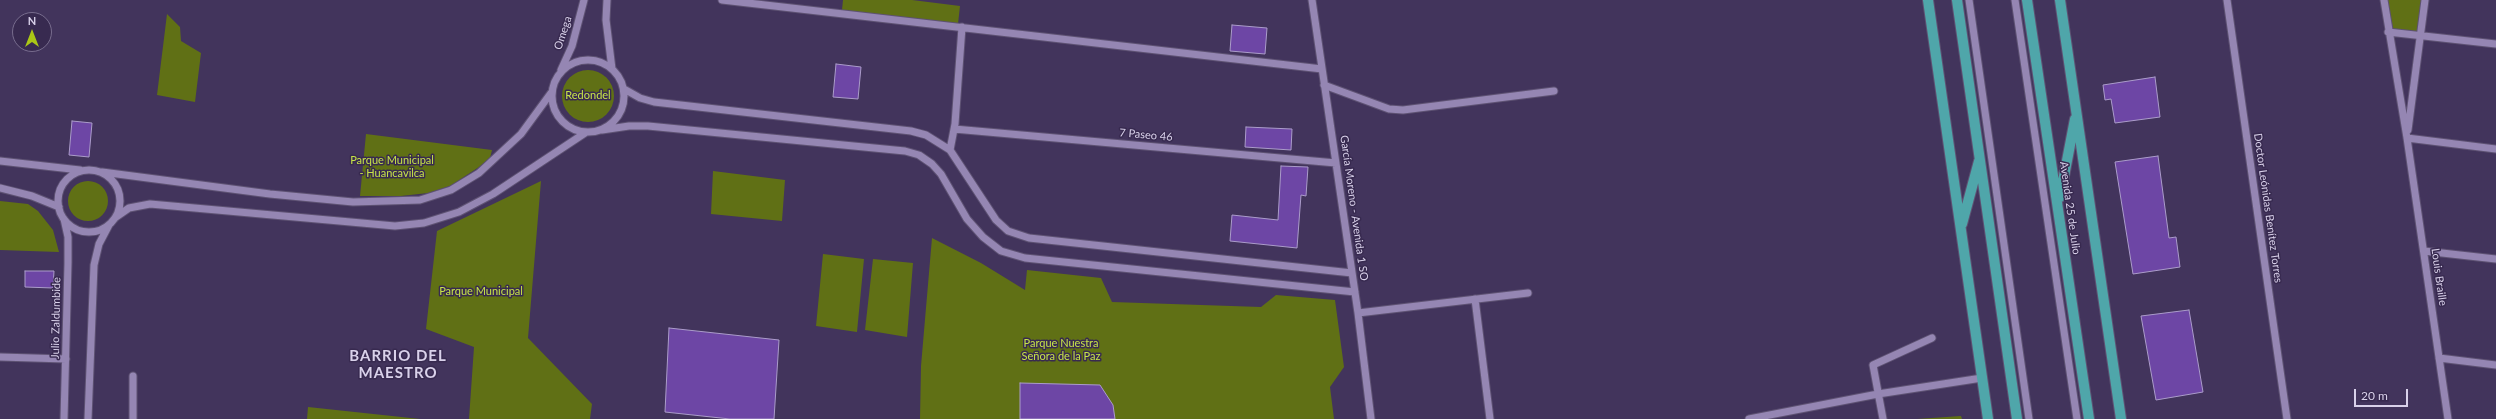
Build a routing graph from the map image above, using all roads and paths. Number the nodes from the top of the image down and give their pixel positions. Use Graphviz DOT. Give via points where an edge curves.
graph roads {
  1 [pos="584,0"];
  2 [pos="607,0"];
  3 [pos="722,0"];
  4 [pos="1312,0"];
  5 [pos="1928,0"];
  6 [pos="1957,0"];
  7 [pos="1969,0"];
  8 [pos="2015,0"];
  9 [pos="2027,0"];
  10 [pos="2060,0"];
  11 [pos="2227,0"];
  12 [pos="2384,0"];
  13 [pos="2425,0"];
  14 [pos="962,27"];
  15 [pos="2388,32"];
  16 [pos="2420,35"];
  17 [pos="2496,44"];
  18 [pos="612,69"];
  19 [pos="1322,69"];
  20 [pos="561,71"];
  21 [pos="1324,85"];
  22 [pos="624,89"];
  23 [pos="1554,91"];
  24 [pos="551,93"];
  25 [pos="2077,111"];
  26 [pos="954,129"];
  27 [pos="602,130"];
  28 [pos="585,133"];
  29 [pos="2407,138"];
  30 [pos="2496,149"];
  31 [pos="950,150"];
  32 [pos="1980,157"];
  33 [pos="0,161"];
  34 [pos="1336,163"];
  35 [pos="82,170"];
  36 [pos="102,172"];
  37 [pos="0,188"];
  38 [pos="2058,205"];
  39 [pos="59,207"];
  40 [pos="116,217"];
  41 [pos="64,219"];
  42 [pos="109,225"];
  43 [pos="1961,229"];
  44 [pos="2424,251"];
  45 [pos="2496,259"];
  46 [pos="1352,273"];
  47 [pos="1355,292"];
  48 [pos="1528,293"];
  49 [pos="1475,299"];
  50 [pos="1358,313"];
  51 [pos="1932,338"];
  52 [pos="0,357"];
  53 [pos="2439,358"];
  54 [pos="66,359"];
  55 [pos="2496,365"];
  56 [pos="133,376"];
  57 [pos="1982,378"];
  58 [pos="1878,394"];
  59 [pos="64,419"];
  60 [pos="88,419"];
  61 [pos="133,419"];
  62 [pos="1371,419"];
  63 [pos="1490,419"];
  64 [pos="1749,419"];
  65 [pos="1883,419"];
  66 [pos="1988,419"];
  67 [pos="2017,419"];
  68 [pos="2029,419"];
  69 [pos="2077,419"];
  70 [pos="2089,419"];
  71 [pos="2121,419"];
  72 [pos="2287,419"];
  73 [pos="2448,419"];
  1 -- 20 [label="street, Omega" via="572,46"];
  2 -- 18 [label="street" via="606,20"];
  3 -- 14 [label="street"];
  4 -- 19 [label="street, García Moreno - Avenida 1 SO"];
  5 -- 43 [label="main road"];
  6 -- 32 [label="main road"];
  7 -- 68 [label="street"];
  8 -- 69 [label="street"];
  9 -- 38 [label="main road, Avenida 25 de Julio"];
  10 -- 25 [label="main road, Avenida 25 de Julio"];
  11 -- 72 [label="street, Doctor Leónidas Benítez Torres"];
  12 -- 15 [label="street, Louis Braille"];
  13 -- 16 [label="street, Louis Braille"];
  14 -- 19 [label="street"];
  14 -- 26 [label="street"];
  15 -- 16 [label="street"];
  15 -- 29 [label="street, Louis Braille"];
  16 -- 17 [label="street"];
  16 -- 29 [label="street, Louis Braille"];
  18 -- 20 [label="street" via="591,60 570,64"];
  18 -- 22 [label="street" via="620,78"];
  19 -- 21 [label="street, García Moreno - Avenida 1 SO"];
  20 -- 24 [label="street"];
  21 -- 23 [label="street" via="1389,109 1403,110"];
  21 -- 34 [label="street, García Moreno - Avenida 1 SO"];
  22 -- 27 [label="street" via="620,113 613,123"];
  22 -- 31 [label="street" via="654,102 911,131 926,135"];
  24 -- 28 [label="street" via="552,105 557,116 565,125"];
  24 -- 36 [label="street" via="521,134 479,174 451,190 420,200 346,201 270,194"];
  25 -- 38 [label="main road"];
  25 -- 71 [label="main road, Avenida 25 de Julio"];
  26 -- 31 [label="street"];
  26 -- 34 [label="street, 7 Paseo 46"];
  27 -- 28 [label="street"];
  27 -- 47 [label="street" via="648,126 905,151 919,155 932,164 941,174 967,219 983,237 1001,251 1025,258"];
  28 -- 40 [label="street" via="494,194 459,212 424,223 395,226 150,204 129,208"];
  29 -- 30 [label="street"];
  29 -- 44 [label="street, Louis Braille"];
  31 -- 46 [label="street" via="996,220 1008,231 1029,238"];
  32 -- 43 [label="main road"];
  32 -- 67 [label="main road"];
  33 -- 35 [label="street"];
  34 -- 46 [label="street, García Moreno - Avenida 1 SO"];
  35 -- 36 [label="street"];
  35 -- 39 [label="street" via="73,174 61,188"];
  36 -- 40 [label="street" via="111,178 119,192 120,207"];
  37 -- 39 [label="street" via="32,196"];
  38 -- 70 [label="main road, Avenida 25 de Julio"];
  39 -- 41 [label="street"];
  40 -- 42 [label="street"];
  41 -- 42 [label="street" via="80,230 100,230"];
  41 -- 54 [label="street, Julio Zaldumbide" via="68,250"];
  42 -- 60 [label="street" via="99,244 94,266"];
  43 -- 57 [label="main road"];
  44 -- 45 [label="street"];
  44 -- 53 [label="street, Louis Braille"];
  46 -- 47 [label="street, García Moreno - Avenida 1 SO"];
  47 -- 50 [label="street, García Moreno - Avenida 1 SO"];
  48 -- 49 [label="street"];
  49 -- 50 [label="street"];
  49 -- 63 [label="street"];
  50 -- 62 [label="street, García Moreno - Avenida 1 SO"];
  51 -- 58 [label="street" via="1873,365"];
  52 -- 54 [label="street"];
  53 -- 55 [label="street"];
  53 -- 73 [label="street, Louis Braille"];
  54 -- 59 [label="street, Julio Zaldumbide"];
  56 -- 61 [label="street"];
  57 -- 58 [label="street"];
  57 -- 66 [label="main road"];
  58 -- 64 [label="street"];
  58 -- 65 [label="street"];
}
